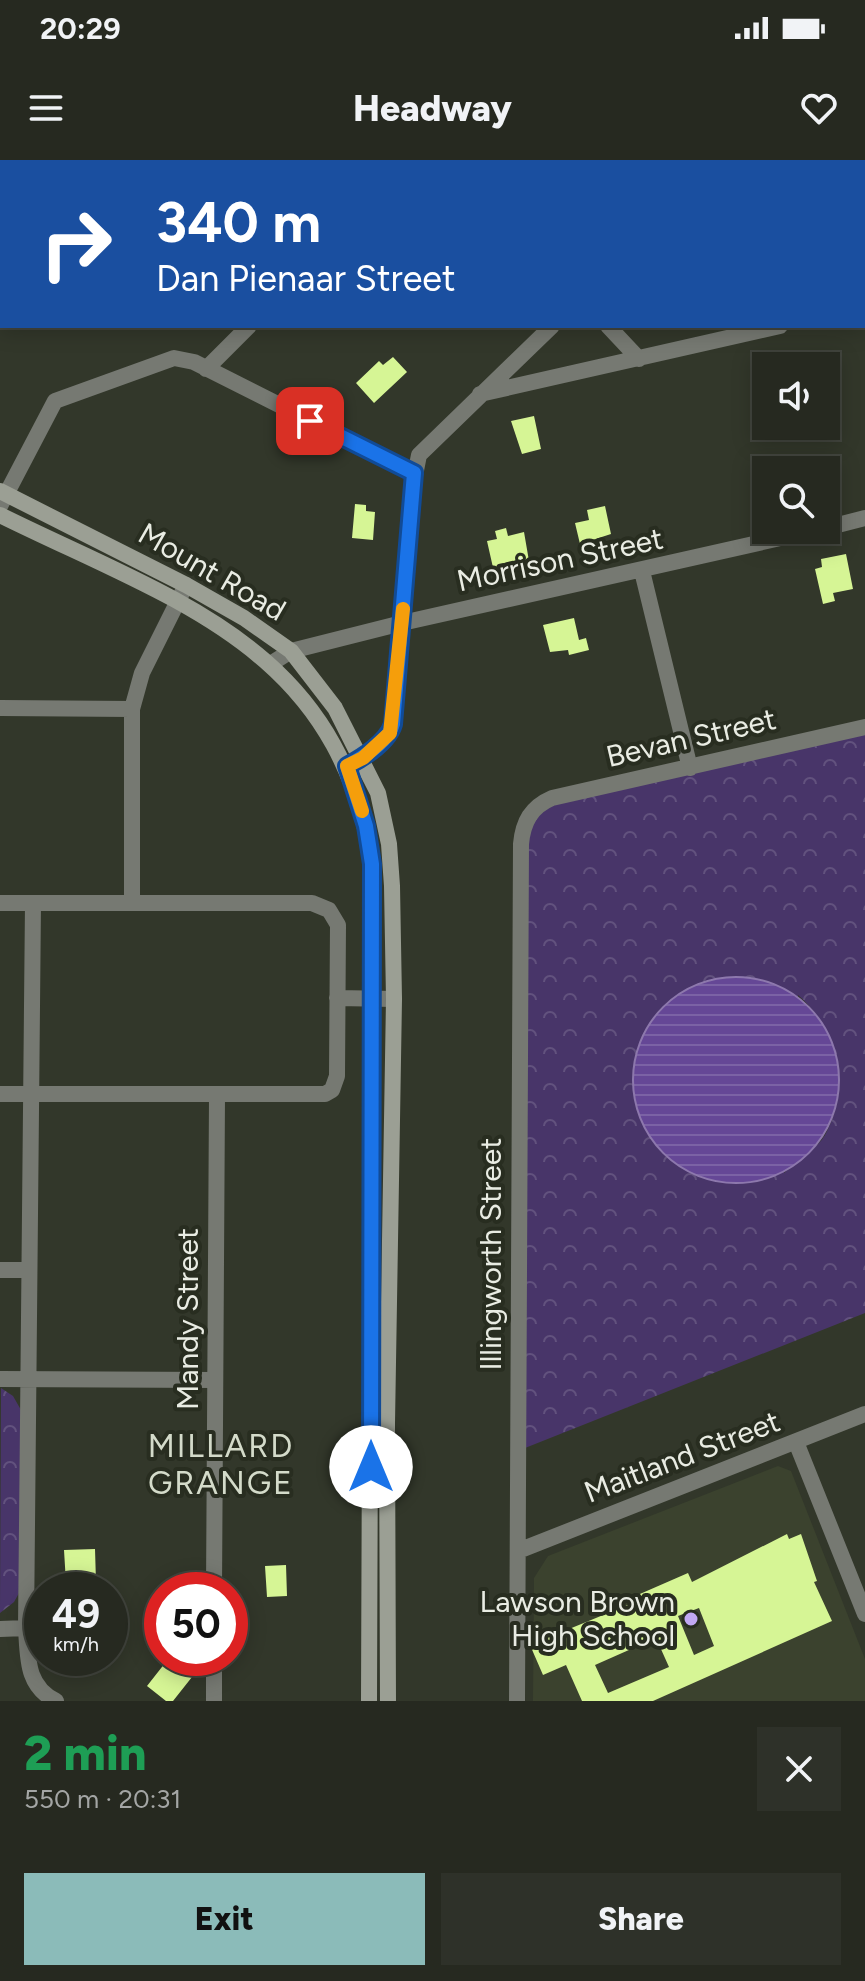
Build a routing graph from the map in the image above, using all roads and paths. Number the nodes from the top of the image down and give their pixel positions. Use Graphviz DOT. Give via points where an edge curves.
graph roads {
  1 [pos="247,328"];
  2 [pos="550,328"];
  3 [pos="610,328"];
  4 [pos="771,328"];
  5 [pos="639,359"];
  6 [pos="206,369"];
  7 [pos="479,395"];
  8 [pos="414,473"];
  9 [pos="2,497"];
  10 [pos="0,515"];
  11 [pos="865,518"];
  12 [pos="840,524"];
  13 [pos="757,544"];
  14 [pos="642,571"];
  15 [pos="186,585"];
  16 [pos="176,603"];
  17 [pos="402,623"];
  18 [pos="291,651"];
  19 [pos="272,663"];
  20 [pos="0,708"];
  21 [pos="132,709"];
  22 [pos="865,727"];
  23 [pos="363,758"];
  24 [pos="347,766"];
  25 [pos="690,768"];
  26 [pos="533,810"];
  27 [pos="0,903"];
  28 [pos="33,903"];
  29 [pos="132,903"];
  30 [pos="337,998"];
  31 [pos="394,999"];
  32 [pos="373,1000"];
  33 [pos="0,1094"];
  34 [pos="30,1095"];
  35 [pos="217,1097"];
  36 [pos="0,1270"];
  37 [pos="28,1270"];
  38 [pos="371,1346"];
  39 [pos="389,1347"];
  40 [pos="28,1378"];
  41 [pos="0,1379"];
  42 [pos="215,1380"];
  43 [pos="865,1414"];
  44 [pos="796,1442"];
  45 [pos="518,1551"];
  46 [pos="26,1572"];
  47 [pos="214,1572"];
  48 [pos="865,1614"];
  49 [pos="24,1628"];
  50 [pos="0,1629"];
  51 [pos="369,1647"];
  52 [pos="387,1647"];
  53 [pos="31,1676"];
  54 [pos="214,1676"];
  55 [pos="56,1701"];
  56 [pos="214,1701"];
  57 [pos="369,1701"];
  58 [pos="388,1701"];
  59 [pos="517,1701"];
  1 -- 6 [label="street"];
  2 -- 7 [label="street"];
  3 -- 5 [label="street"];
  4 -- 5 [label="street"];
  5 -- 7 [label="street"];
  6 -- 8 [label="street"];
  6 -- 9 [label="street" via="174,358 63,395 49,407"];
  7 -- 8 [label="street" via="425,446"];
  8 -- 17 [label="street"];
  9 -- 15 [label="main road, Mount Road"];
  10 -- 16 [label="main road, Mount Road"];
  11 -- 12 [label="street"];
  13 -- 14 [label="street, Morrison Street"];
  14 -- 17 [label="street, Morrison Street"];
  14 -- 25 [label="street"];
  15 -- 16 [label="street"];
  15 -- 18 [label="main road, Mount Road"];
  16 -- 19 [label="main road, Mount Road"];
  16 -- 21 [label="street" via="142,673"];
  17 -- 18 [label="street, Morrison Street"];
  17 -- 23 [label="street" via="390,733"];
  18 -- 19 [label="street, Morrison Street"];
  18 -- 23 [label="main road, Mount Road" via="335,708"];
  19 -- 24 [label="main road, Mount Road"];
  20 -- 21 [label="street"];
  21 -- 29 [label="street"];
  22 -- 25 [label="street, Bevan Street"];
  23 -- 24 [label="street"];
  23 -- 31 [label="main road, Mount Road" via="378,793 389,844"];
  24 -- 32 [label="main road, Mount Road" via="372,864"];
  25 -- 26 [label="street, Bevan Street" via="552,798"];
  26 -- 45 [label="street, Illingworth Street" via="521,844"];
  27 -- 28 [label="street"];
  28 -- 29 [label="street"];
  28 -- 34 [label="street"];
  29 -- 30 [label="street" via="321,905 338,925"];
  30 -- 32 [label="street"];
  30 -- 35 [label="street" via="337,1076 332,1090 316,1096"];
  31 -- 32 [label="street"];
  31 -- 39 [label="main road, Mount Road"];
  32 -- 38 [label="main road, Mount Road"];
  33 -- 34 [label="street"];
  34 -- 35 [label="street"];
  34 -- 37 [label="street"];
  35 -- 42 [label="street, Mandy Street"];
  36 -- 37 [label="street"];
  37 -- 40 [label="street"];
  38 -- 39 [label="main road"];
  38 -- 51 [label="main road, Mount Road"];
  39 -- 52 [label="main road, Mount Road"];
  40 -- 41 [label="street"];
  40 -- 42 [label="street"];
  40 -- 46 [label="street"];
  42 -- 47 [label="street, Mandy Street"];
  43 -- 44 [label="street, Maitland Street"];
  44 -- 45 [label="street, Maitland Street"];
  44 -- 48 [label="street"];
  45 -- 59 [label="street, Illingworth Street"];
  49 -- 50 [label="street"];
  51 -- 52 [label="main road"];
  51 -- 57 [label="main road, Mount Road"];
  52 -- 58 [label="main road, Mount Road"];
  53 -- 55 [label="street"];
  54 -- 56 [label="street"];
}
